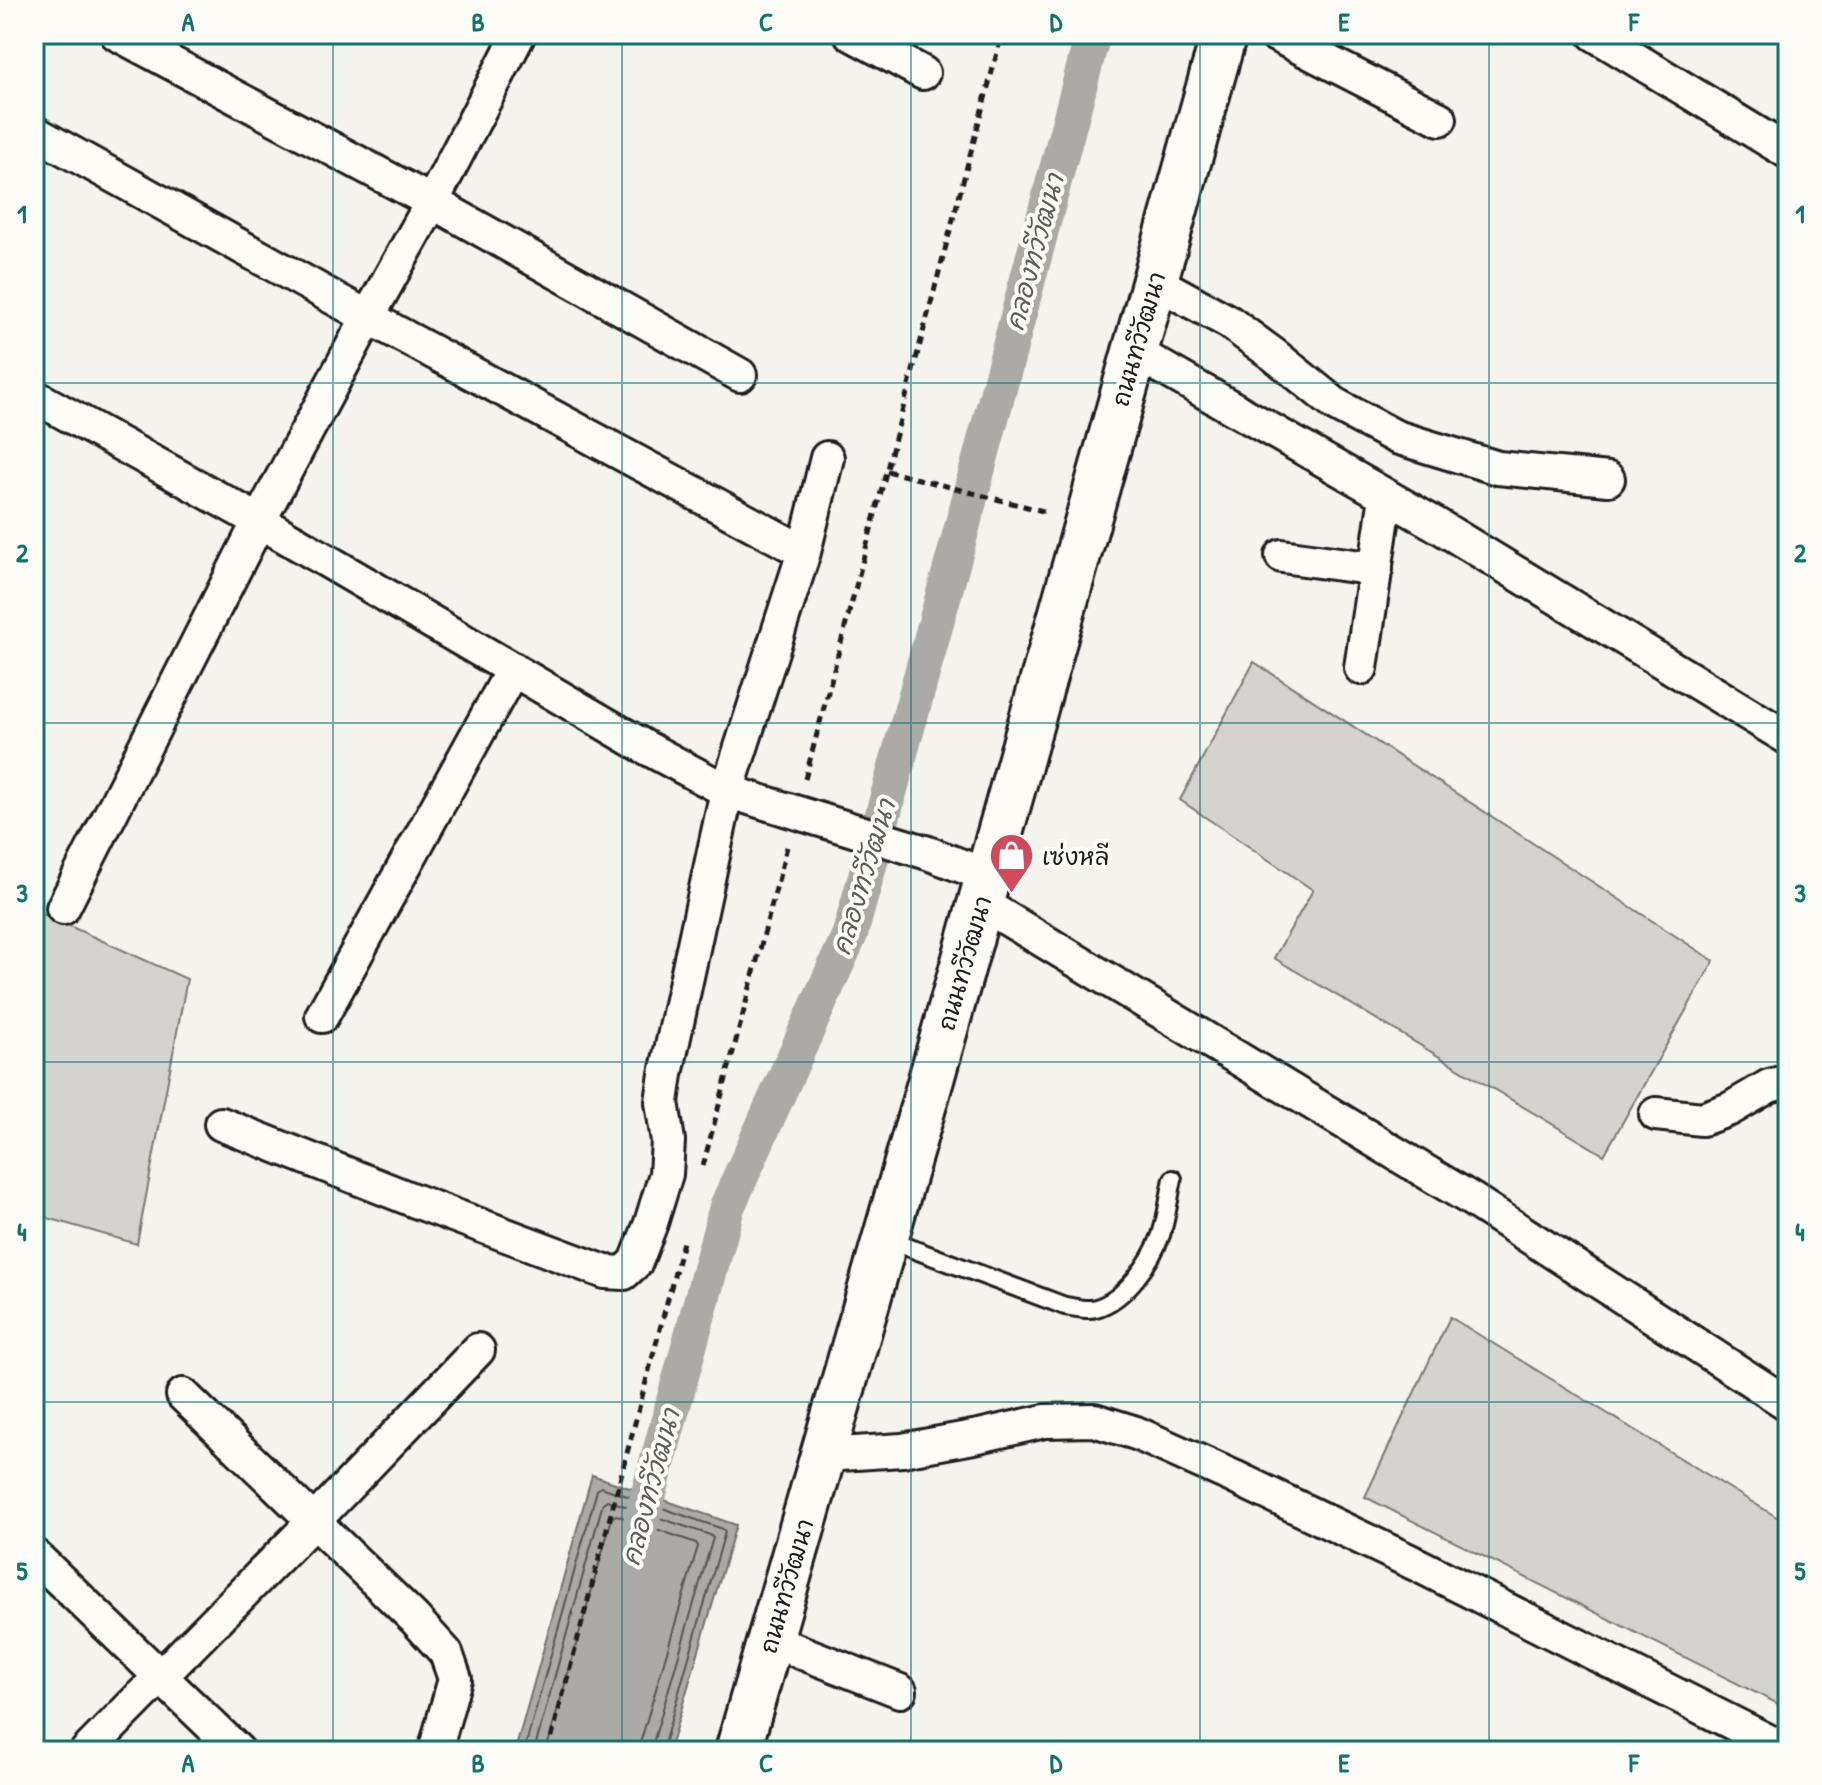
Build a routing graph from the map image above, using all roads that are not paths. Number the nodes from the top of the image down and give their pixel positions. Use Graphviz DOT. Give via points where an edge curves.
graph roads {
  1 [pos="117,34"];
  2 [pos="519,34"];
  3 [pos="851,34"];
  4 [pos="1224,34"];
  5 [pos="1274,34"];
  6 [pos="1594,34"];
  7 [pos="923,73"];
  8 [pos="1440,119"];
  9 [pos="34,132"];
  10 [pos="1788,152"];
  11 [pos="432,202"];
  12 [pos="1154,281"];
  13 [pos="368,317"];
  14 [pos="1135,352"];
  15 [pos="740,375"];
  16 [pos="34,396"];
  17 [pos="827,458"];
  18 [pos="1608,479"];
  19 [pos="1386,496"];
  20 [pos="259,521"];
  21 [pos="804,552"];
  22 [pos="1282,556"];
  23 [pos="1376,569"];
  24 [pos="1361,668"];
  25 [pos="513,669"];
  26 [pos="1788,738"];
  27 [pos="727,791"];
  28 [pos="984,889"];
  29 [pos="63,908"];
  30 [pos="322,1016"];
  31 [pos="1788,1081"];
  32 [pos="1656,1114"];
  33 [pos="221,1124"];
  34 [pos="1173,1179"];
  35 [pos="885,1238"];
  36 [pos="478,1350"];
  37 [pos="183,1395"];
  38 [pos="1788,1404"];
  39 [pos="824,1455"];
  40 [pos="314,1521"];
  41 [pos="34,1555"];
  42 [pos="770,1640"];
  43 [pos="161,1677"];
  44 [pos="900,1691"];
  45 [pos="87,1751"];
  46 [pos="238,1751"];
  47 [pos="435,1751"];
  48 [pos="738,1751"];
  49 [pos="1788,1751"];
  1 -- 11 [label="street"];
  2 -- 11 [label="street"];
  3 -- 7 [label="street"];
  4 -- 12 [label="main road, ถนนทวีวัฒนา"];
  5 -- 8 [label="street"];
  6 -- 10 [label="street"];
  9 -- 13 [label="street"];
  11 -- 13 [label="street"];
  11 -- 15 [label="street"];
  12 -- 14 [label="main road, ถนนทวีวัฒนา"];
  12 -- 18 [label="street" via="1229,322 1336,405 1396,437 1498,468"];
  13 -- 20 [label="street"];
  13 -- 21 [label="street"];
  14 -- 19 [label="street"];
  14 -- 28 [label="main road, ถนนทวีวัฒนา"];
  16 -- 20 [label="street"];
  17 -- 21 [label="street"];
  19 -- 23 [label="street"];
  19 -- 26 [label="street"];
  20 -- 25 [label="street"];
  20 -- 29 [label="street"];
  21 -- 27 [label="street"];
  22 -- 23 [label="street"];
  23 -- 24 [label="street"];
  25 -- 27 [label="street"];
  25 -- 30 [label="street"];
  27 -- 28 [label="street, bridge" via="928,853"];
  27 -- 33 [label="street" via="666,1074 666,1174 636,1262 624,1273 605,1272"];
  28 -- 35 [label="main road, ถนนทวีวัฒนา"];
  28 -- 38 [label="street"];
  31 -- 32 [label="street" via="1702,1119"];
  34 -- 35 [label="lane" via="1161,1235 1148,1261 1129,1287 1095,1309 1065,1306"];
  35 -- 39 [label="main road, ถนนทวีวัฒนา"];
  36 -- 40 [label="street"];
  37 -- 40 [label="street"];
  39 -- 42 [label="main road, ถนนทวีวัฒนา"];
  39 -- 49 [label="street" via="902,1450 1045,1421 1094,1420 1234,1477"];
  40 -- 43 [label="street"];
  40 -- 47 [label="street" via="446,1653 455,1679"];
  41 -- 43 [label="street"];
  42 -- 44 [label="street"];
  42 -- 48 [label="main road, ถนนทวีวัฒนา"];
  43 -- 45 [label="street"];
  43 -- 46 [label="street"];
}
